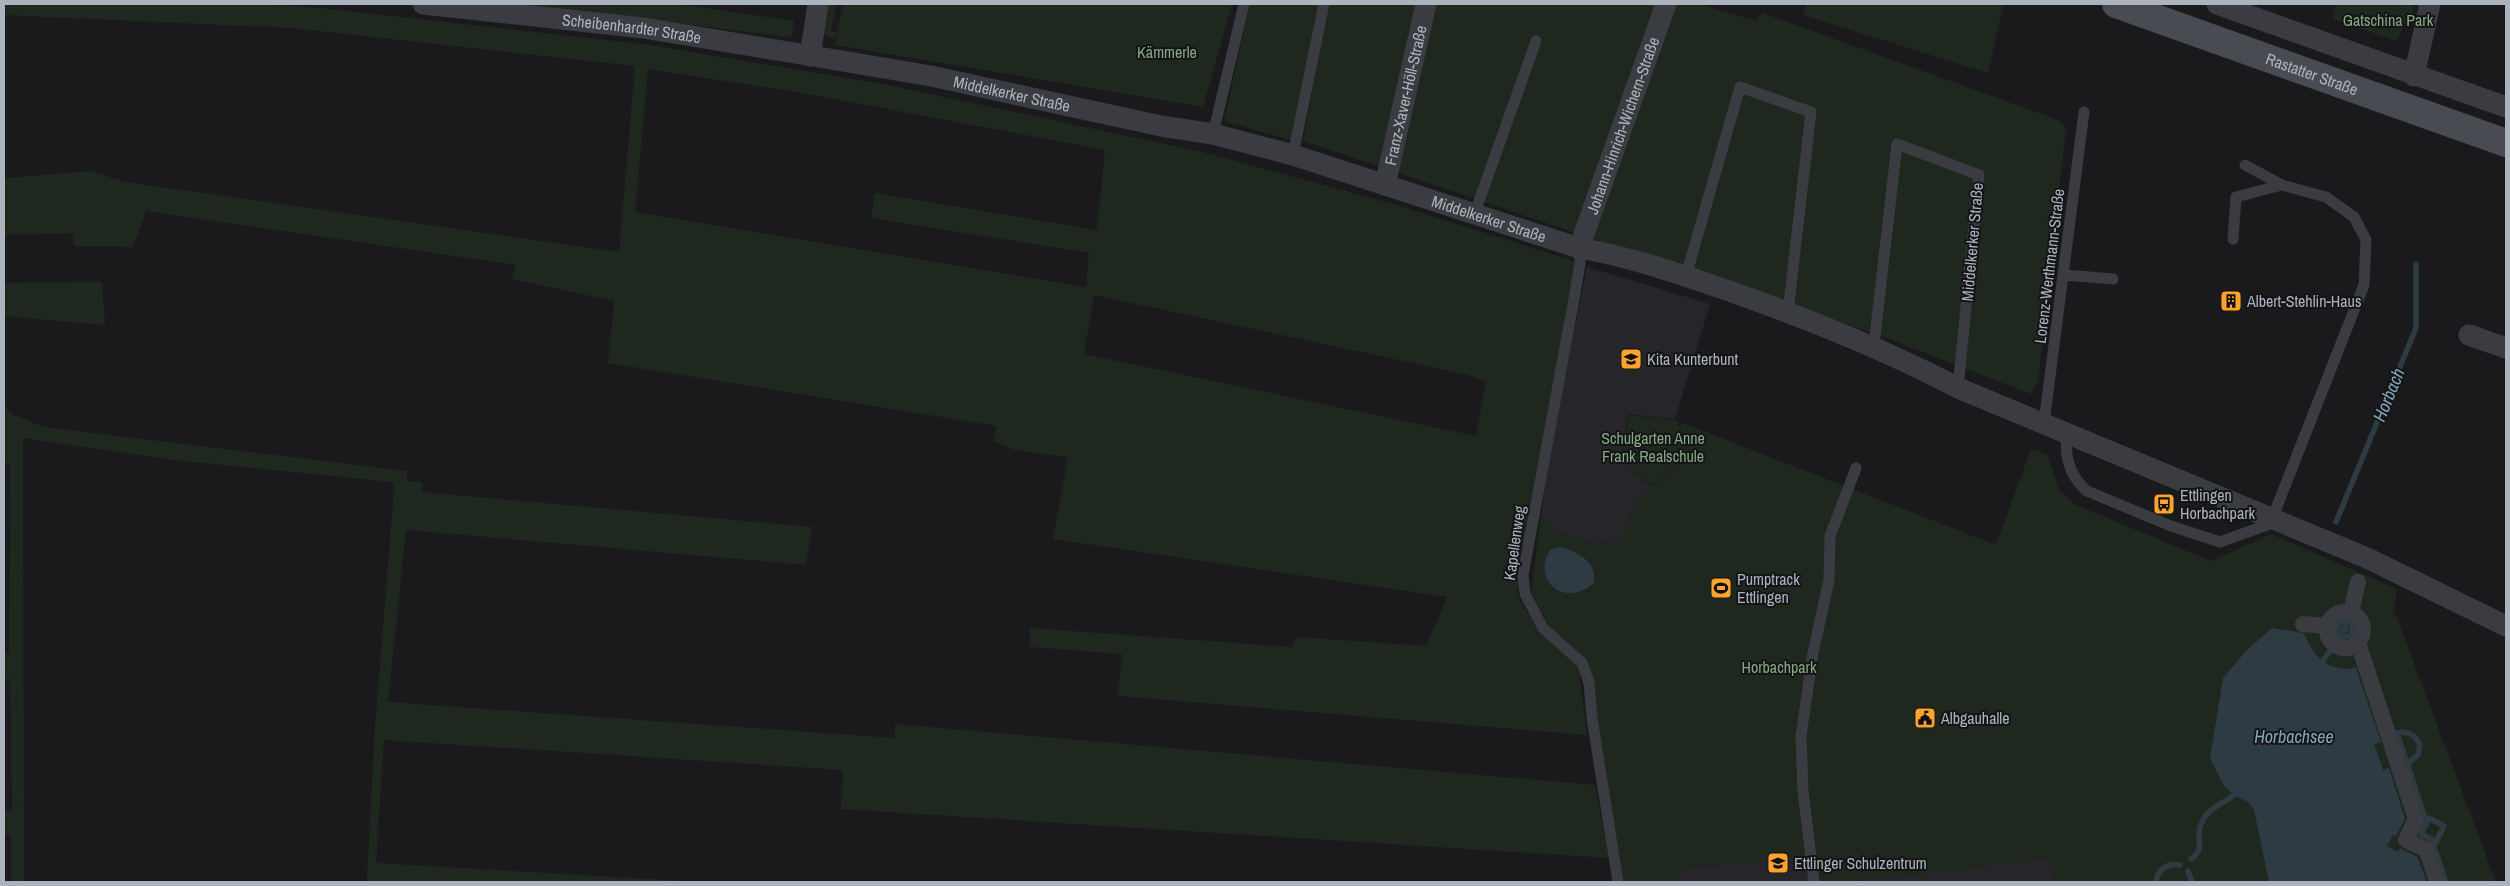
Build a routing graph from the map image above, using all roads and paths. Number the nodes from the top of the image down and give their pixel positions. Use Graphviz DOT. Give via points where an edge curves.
graph roads {
  1 [pos="423,4"];
  2 [pos="818,4"];
  3 [pos="1244,4"];
  4 [pos="1324,4"];
  5 [pos="1426,4"];
  6 [pos="1666,4"];
  7 [pos="2116,4"];
  8 [pos="2217,4"];
  9 [pos="2430,4"];
  10 [pos="1536,41"];
  11 [pos="810,56"];
  12 [pos="2414,76"];
  13 [pos="2506,107"];
  14 [pos="2084,112"];
  15 [pos="1213,134"];
  16 [pos="2506,143"];
  17 [pos="1294,155"];
  18 [pos="2245,166"];
  19 [pos="1385,185"];
  20 [pos="2282,185"];
  21 [pos="1474,215"];
  22 [pos="2233,239"];
  23 [pos="1579,248"];
  24 [pos="2065,275"];
  25 [pos="1686,276"];
  26 [pos="2113,279"];
  27 [pos="1788,312"];
  28 [pos="2468,335"];
  29 [pos="1871,345"];
  30 [pos="2506,348"];
  31 [pos="1958,388"];
  32 [pos="2044,423"];
  33 [pos="2067,432"];
  34 [pos="1856,468"];
  35 [pos="2272,519"];
  36 [pos="2358,582"];
  37 [pos="2351,612"];
  38 [pos="2304,624"];
  39 [pos="2327,626"];
  40 [pos="2506,626"];
  41 [pos="2358,643"];
  42 [pos="1618,882"];
  43 [pos="1814,882"];
  44 [pos="2437,882"];
  1 -- 11 [label="street, Scheibenhardter Straße" via="643,28"];
  2 -- 11 [label="street"];
  3 -- 15 [label="lane"];
  4 -- 17 [label="lane"];
  5 -- 19 [label="street, Franz-Xaver-Höll-Straße"];
  6 -- 23 [label="street, Johann-Hinrich-Wichern-Straße"];
  7 -- 16 [label="main road, Rastatter Straße"];
  8 -- 12 [label="street, Rastatter Straße"];
  9 -- 12 [label="street"];
  10 -- 21 [label="lane"];
  11 -- 15 [label="street, Middelkerker Straße" via="931,76 1161,126"];
  12 -- 13 [label="street, Rastatter Straße"];
  14 -- 24 [label="lane, Lorenz-Werthmann-Straße"];
  15 -- 17 [label="street, Middelkerker Straße"];
  17 -- 19 [label="street, Middelkerker Straße"];
  18 -- 20 [label="lane"];
  19 -- 21 [label="street, Middelkerker Straße"];
  20 -- 22 [label="lane" via="2236,197"];
  20 -- 35 [label="lane" via="2326,197 2354,217 2366,240 2367,253 2364,285"];
  21 -- 23 [label="street, Middelkerker Straße"];
  23 -- 25 [label="street, Middelkerker Straße" via="1608,253"];
  23 -- 42 [label="lane, Kapellenweg" via="1577,281 1523,575 1525,594 1543,628 1582,663 1588,683"];
  24 -- 26 [label="lane"];
  24 -- 32 [label="lane, Lorenz-Werthmann-Straße"];
  25 -- 27 [label="street, Middelkerker Straße"];
  25 -- 27 [label="lane" via="1740,87 1811,112"];
  27 -- 29 [label="street, Middelkerker Straße"];
  28 -- 30 [label="street"];
  29 -- 31 [label="street, Middelkerker Straße"];
  29 -- 31 [label="lane, Middelkerker Straße" via="1875,336 1897,144 1979,175"];
  31 -- 32 [label="street, Middelkerker Straße"];
  32 -- 33 [label="street, Middelkerker Straße"];
  33 -- 35 [label="street, Middelkerker Straße"];
  33 -- 35 [label="lane" via="2070,470 2076,482 2087,491 2171,526 2220,542 2267,525"];
  34 -- 43 [label="lane" via="1830,536 1829,580 1813,653 1801,736 1803,792"];
  35 -- 40 [label="street, Middelkerker Straße" via="2367,558"];
  36 -- 37 [label="street"];
  37 -- 39 [label="street" via="2338,614"];
  37 -- 41 [label="street" via="2364,630"];
  38 -- 39 [label="street"];
  39 -- 41 [label="street" via="2329,638 2335,644 2346,649"];
  41 -- 44 [label="street" via="2416,819 2406,840 2426,850"];
}
